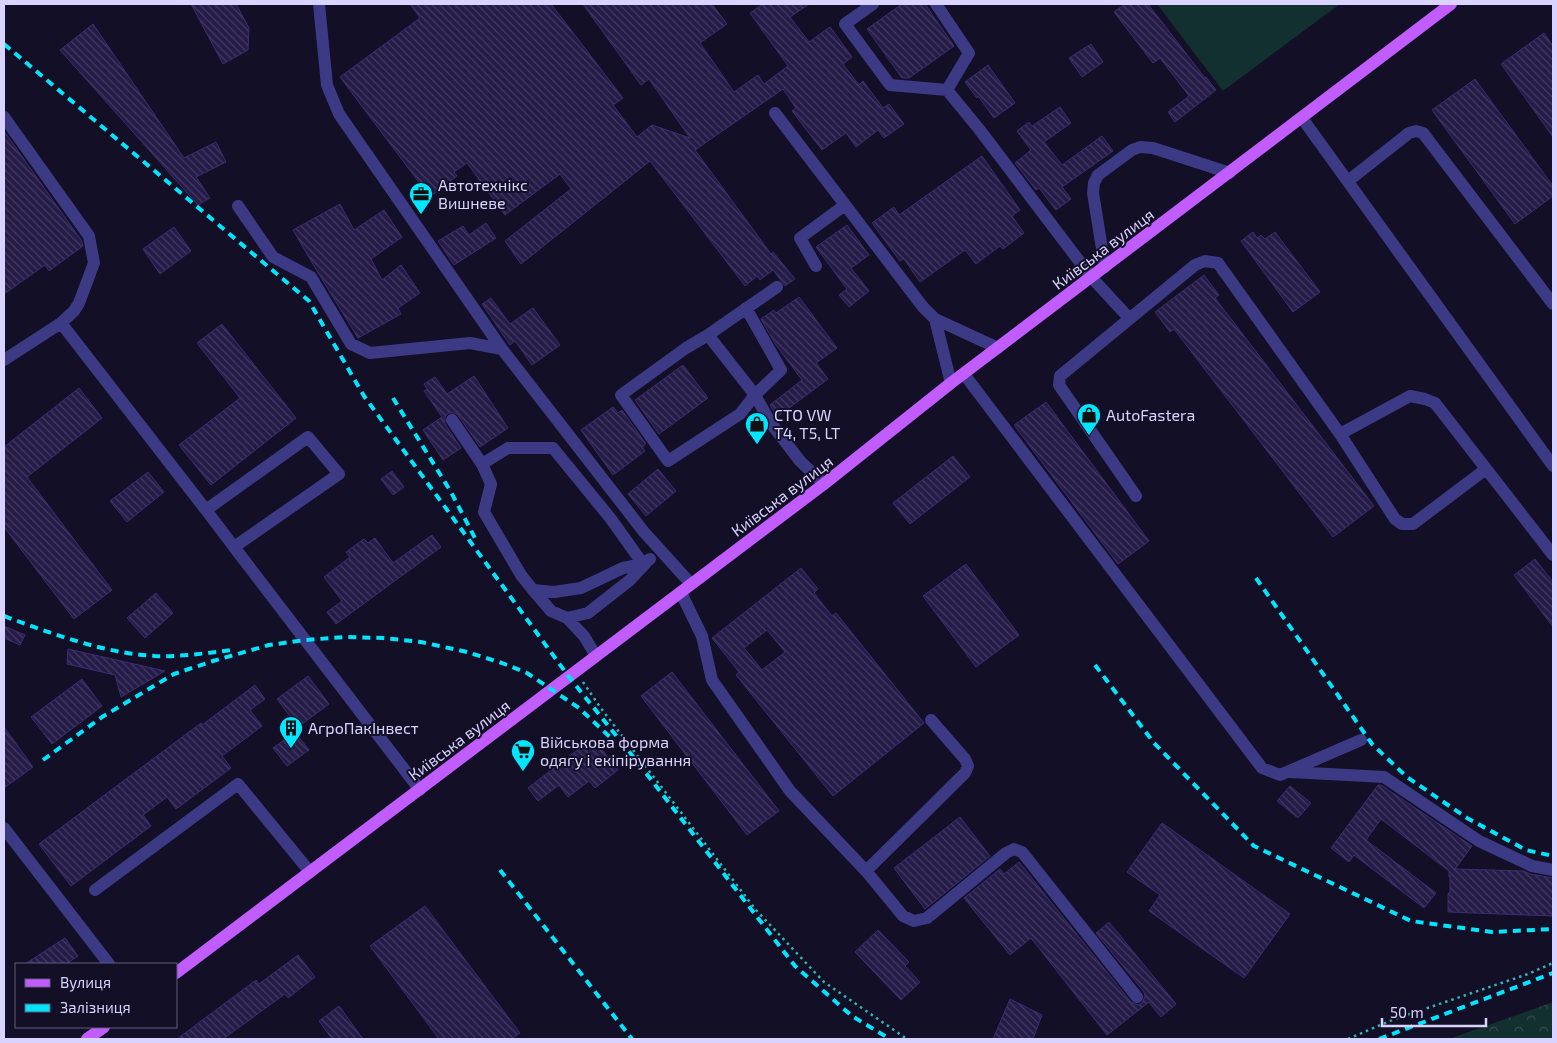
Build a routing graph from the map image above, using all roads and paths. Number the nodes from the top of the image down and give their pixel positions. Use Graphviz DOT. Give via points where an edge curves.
graph roads {
  1 [pos="319,4"];
  2 [pos="873,4"];
  3 [pos="936,4"];
  4 [pos="1451,4"];
  5 [pos="947,90"];
  6 [pos="775,113"];
  7 [pos="4,118"];
  8 [pos="1302,118"];
  9 [pos="1230,173"];
  10 [pos="1348,181"];
  11 [pos="845,205"];
  12 [pos="238,206"];
  13 [pos="816,266"];
  14 [pos="1105,267"];
  15 [pos="1092,278"];
  16 [pos="777,287"];
  17 [pos="1553,304"];
  18 [pos="746,308"];
  19 [pos="1129,318"];
  20 [pos="935,319"];
  21 [pos="61,323"];
  22 [pos="708,335"];
  23 [pos="998,348"];
  24 [pos="502,349"];
  25 [pos="4,360"];
  26 [pos="964,374"];
  27 [pos="952,384"];
  28 [pos="755,395"];
  29 [pos="452,420"];
  30 [pos="1340,434"];
  31 [pos="482,464"];
  32 [pos="1553,466"];
  33 [pos="1486,469"];
  34 [pos="824,484"];
  35 [pos="1136,496"];
  36 [pos="206,510"];
  37 [pos="234,547"];
  38 [pos="663,553"];
  39 [pos="1553,555"];
  40 [pos="644,564"];
  41 [pos="691,584"];
  42 [pos="533,590"];
  43 [pos="681,593"];
  44 [pos="567,618"];
  45 [pos="596,656"];
  46 [pos="576,672"];
  47 [pos="931,720"];
  48 [pos="1361,740"];
  49 [pos="1289,771"];
  50 [pos="420,790"];
  51 [pos="4,828"];
  52 [pos="1553,870"];
  53 [pos="866,871"];
  54 [pos="310,872"];
  55 [pos="95,890"];
  56 [pos="108,963"];
  57 [pos="1553,963"];
  58 [pos="178,971"];
  59 [pos="1137,997"];
  60 [pos="103,1028"];
  61 [pos="87,1039"];
  62 [pos="907,1039"];
  63 [pos="1348,1039"];
  1 -- 24 [label="lane" via="328,85 339,114"];
  2 -- 5 [label="lane" via="845,24 890,85"];
  3 -- 5 [label="lane" via="969,53"];
  4 -- 8 [label="main road, Київська вулиця"];
  5 -- 15 [label="lane"];
  6 -- 11 [label="lane"];
  7 -- 21 [label="lane" via="91,242 92,269 79,303"];
  8 -- 9 [label="main road, Київська вулиця"];
  8 -- 10 [label="lane"];
  9 -- 14 [label="main road, Київська вулиця"];
  9 -- 14 [label="lane" via="1153,148 1140,147 1098,175 1093,193"];
  10 -- 17 [label="lane" via="1409,133 1423,133"];
  10 -- 32 [label="lane"];
  11 -- 13 [label="lane" via="800,238"];
  11 -- 20 [label="lane"];
  12 -- 24 [label="lane" via="273,257 311,278 351,344 370,353 470,343"];
  14 -- 15 [label="main road, Київська вулиця"];
  15 -- 19 [label="lane"];
  15 -- 23 [label="main road, Київська вулиця"];
  16 -- 18 [label="lane"];
  18 -- 22 [label="lane"];
  18 -- 28 [label="lane" via="781,370"];
  19 -- 30 [label="lane" via="1195,265 1205,261 1218,263"];
  19 -- 35 [label="lane" via="1060,376 1059,385"];
  20 -- 23 [label="lane"];
  20 -- 27 [label="lane"];
  21 -- 25 [label="lane"];
  21 -- 36 [label="lane"];
  22 -- 28 [label="lane"];
  22 -- 28 [label="lane" via="621,395 668,461 740,414"];
  23 -- 26 [label="main road, Київська вулиця"];
  24 -- 38 [label="lane"];
  26 -- 27 [label="main road, Київська вулиця"];
  26 -- 49 [label="lane" via="1262,768 1280,775"];
  27 -- 34 [label="main road, Київська вулиця"];
  28 -- 34 [label="lane" via="770,422 800,461"];
  29 -- 31 [label="lane"];
  30 -- 33 [label="lane" via="1410,396 1425,399 1435,403"];
  30 -- 33 [label="lane" via="1395,519 1402,524 1413,524"];
  31 -- 40 [label="lane" via="508,448 553,448"];
  31 -- 42 [label="lane" via="491,484 484,512"];
  33 -- 39 [label="lane"];
  34 -- 41 [label="main road, Київська вулиця"];
  36 -- 37 [label="lane"];
  36 -- 37 [label="lane" via="308,437 339,474"];
  37 -- 50 [label="lane"];
  38 -- 40 [label="lane"];
  38 -- 41 [label="lane"];
  40 -- 42 [label="lane" via="623,568 581,588 554,592"];
  40 -- 44 [label="lane" via="630,580 588,613"];
  41 -- 43 [label="main road, Київська вулиця"];
  42 -- 44 [label="lane" via="551,611"];
  43 -- 45 [label="main road, Київська вулиця"];
  43 -- 53 [label="lane" via="702,636 712,680 790,791"];
  44 -- 45 [label="lane" via="584,636"];
  45 -- 46 [label="main road, Київська вулиця"];
  46 -- 50 [label="main road, Київська вулиця"];
  46 -- 62 [label="path" via="756,910 824,982"];
  47 -- 53 [label="lane" via="968,766"];
  48 -- 49 [label="lane"];
  49 -- 52 [label="lane" via="1384,777 1479,841 1532,866"];
  50 -- 54 [label="main road, Київська вулиця"];
  51 -- 56 [label="lane"];
  53 -- 59 [label="lane" via="903,916 914,921 927,918 1006,853 1014,849 1022,852"];
  54 -- 55 [label="lane" via="238,784"];
  54 -- 58 [label="main road, Київська вулиця"];
  57 -- 63 [label="path" via="1392,1020"];
  60 -- 61 [label="main road"];
}
